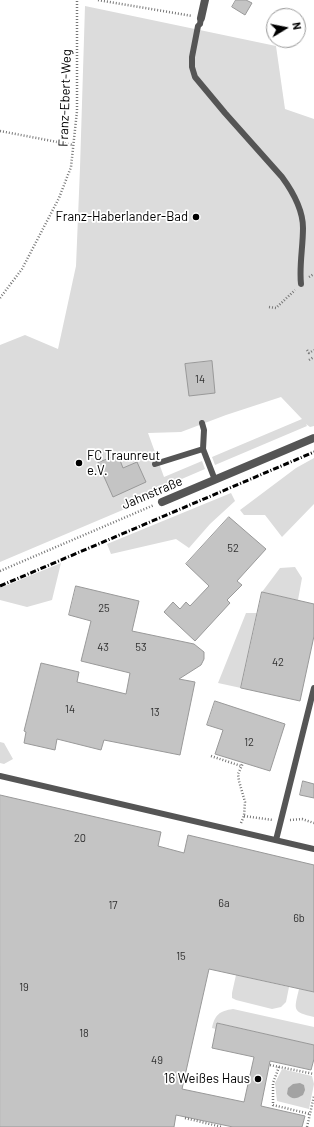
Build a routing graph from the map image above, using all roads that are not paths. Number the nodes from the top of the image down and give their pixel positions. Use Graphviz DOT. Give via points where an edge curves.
graph roads {
  1 [pos="205,0"];
  2 [pos="201,18"];
  3 [pos="301,284"];
  4 [pos="202,423"];
  5 [pos="314,438"];
  6 [pos="203,449"];
  7 [pos="155,464"];
  8 [pos="215,480"];
  9 [pos="162,502"];
  10 [pos="314,688"];
  11 [pos="0,776"];
  12 [pos="276,840"];
  13 [pos="314,849"];
  1 -- 2 [label="street"];
  2 -- 3 [label="lane" via="192,57 195,76 290,188 302,218"];
  4 -- 6 [label="lane"];
  5 -- 8 [label="street, Jahnstraße"];
  6 -- 7 [label="lane"];
  6 -- 8 [label="lane"];
  8 -- 9 [label="street, Jahnstraße"];
  10 -- 12 [label="lane"];
  11 -- 12 [label="lane"];
  12 -- 13 [label="lane"];
}
